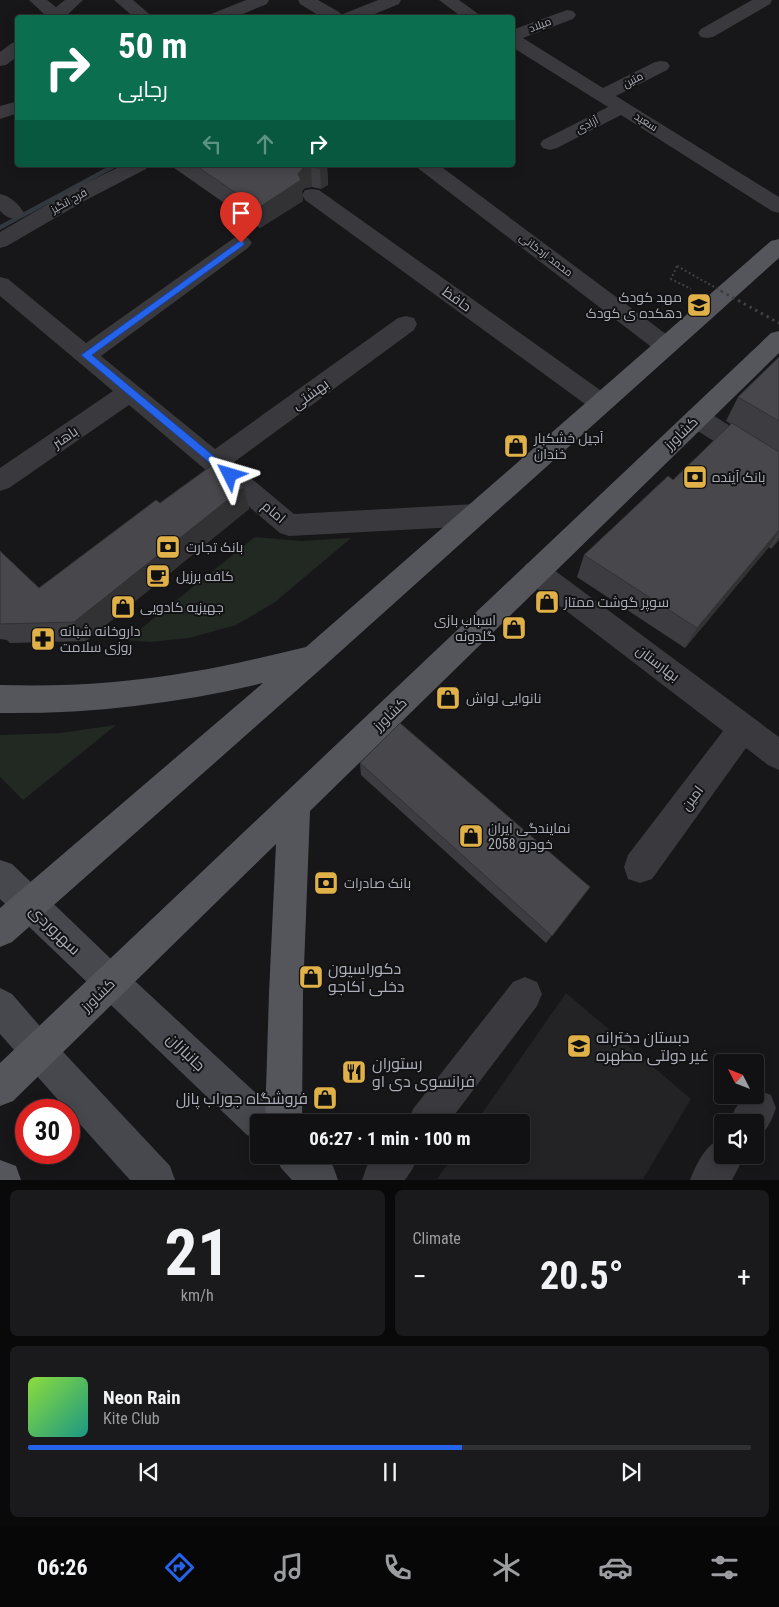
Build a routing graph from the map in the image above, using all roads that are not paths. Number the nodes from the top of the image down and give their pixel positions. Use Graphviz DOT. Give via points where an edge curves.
graph roads {
  1 [pos="37,0"];
  2 [pos="75,0"];
  3 [pos="122,0"];
  4 [pos="262,0"];
  5 [pos="306,0"];
  6 [pos="370,0"];
  7 [pos="392,0"];
  8 [pos="447,0"];
  9 [pos="764,0"];
  10 [pos="776,0"];
  11 [pos="779,2"];
  12 [pos="54,15"];
  13 [pos="56,15"];
  14 [pos="142,15"];
  15 [pos="224,15"];
  16 [pos="333,15"];
  17 [pos="341,15"];
  18 [pos="343,15"];
  19 [pos="471,15"];
  20 [pos="567,15"];
  21 [pos="707,33"];
  22 [pos="515,43"];
  23 [pos="15,49"];
  24 [pos="0,60"];
  25 [pos="661,66"];
  26 [pos="604,95"];
  27 [pos="15,107"];
  28 [pos="623,107"];
  29 [pos="0,113"];
  30 [pos="550,144"];
  31 [pos="102,167"];
  32 [pos="135,167"];
  33 [pos="429,167"];
  34 [pos="312,195"];
  35 [pos="779,206"];
  36 [pos="5,211"];
  37 [pos="0,241"];
  38 [pos="241,243"];
  39 [pos="779,246"];
  40 [pos="0,284"];
  41 [pos="406,324"];
  42 [pos="779,339"];
  43 [pos="666,346"];
  44 [pos="86,355"];
  45 [pos="130,392"];
  46 [pos="601,403"];
  47 [pos="697,418"];
  48 [pos="215,463"];
  49 [pos="779,469"];
  50 [pos="0,481"];
  51 [pos="475,515"];
  52 [pos="536,572"];
  53 [pos="312,659"];
  54 [pos="0,699"];
  55 [pos="744,728"];
  56 [pos="779,755"];
  57 [pos="294,808"];
  58 [pos="640,867"];
  59 [pos="0,876"];
  60 [pos="30,906"];
  61 [pos="0,930"];
  62 [pos="110,984"];
  63 [pos="525,994"];
  64 [pos="0,1006"];
  65 [pos="38,1052"];
  66 [pos="0,1088"];
  67 [pos="252,1114"];
  68 [pos="284,1114"];
  69 [pos="432,1114"];
  70 [pos="303,1164"];
  71 [pos="393,1164"];
  72 [pos="720,1164"];
  73 [pos="156,1180"];
  74 [pos="319,1180"];
  75 [pos="381,1180"];
  76 [pos="709,1180"];
  1 -- 12 [label="street"];
  2 -- 13 [label="street"];
  3 -- 14 [label="street"];
  4 -- 15 [label="street"];
  5 -- 16 [label="street"];
  6 -- 17 [label="street"];
  7 -- 18 [label="street"];
  8 -- 19 [label="street"];
  9 -- 21 [label="street"];
  10 -- 11 [label="street"];
  20 -- 22 [label="street, میلاد"];
  22 -- 26 [label="street, سعید"];
  23 -- 24 [label="street"];
  25 -- 26 [label="street, متین"];
  26 -- 28 [label="street, سعید"];
  27 -- 29 [label="street"];
  28 -- 30 [label="street, آزادی"];
  28 -- 35 [label="street, سعید"];
  31 -- 36 [label="street"];
  32 -- 37 [label="street, فرح انگیز"];
  33 -- 43 [label="street, محمد اردکانی"];
  34 -- 46 [label="street, حافظ"];
  38 -- 44 [label="street"];
  39 -- 43 [label="main road"];
  40 -- 44 [label="street, امام"];
  41 -- 48 [label="street, بهشتی"];
  42 -- 47 [label="main road, کشاورز"];
  43 -- 46 [label="main road"];
  44 -- 45 [label="street, امام"];
  45 -- 48 [label="street, امام"];
  45 -- 50 [label="street, باهنر"];
  46 -- 51 [label="main road"];
  47 -- 49 [label="street"];
  47 -- 52 [label="main road, کشاورز"];
  48 -- 51 [label="street, امام" via="289,525"];
  51 -- 53 [label="main road"];
  52 -- 55 [label="street, بهارستان"];
  52 -- 57 [label="main road, کشاورز"];
  53 -- 54 [label="main road" via="181,687 104,697"];
  53 -- 60 [label="main road"];
  55 -- 56 [label="street, بهارستان"];
  55 -- 58 [label="street, امین"];
  57 -- 62 [label="main road, کشاورز"];
  57 -- 68 [label="main road"];
  59 -- 60 [label="main road, سهروردی"];
  60 -- 61 [label="main road"];
  60 -- 62 [label="main road, سهروردی"];
  62 -- 65 [label="main road, کشاورز"];
  62 -- 67 [label="main road, جانبازان"];
  63 -- 69 [label="street"];
  64 -- 65 [label="main road"];
  65 -- 66 [label="main road, کشاورز"];
  65 -- 73 [label="main road"];
  70 -- 74 [label="main road"];
  71 -- 75 [label="street"];
  72 -- 76 [label="street"];
}
